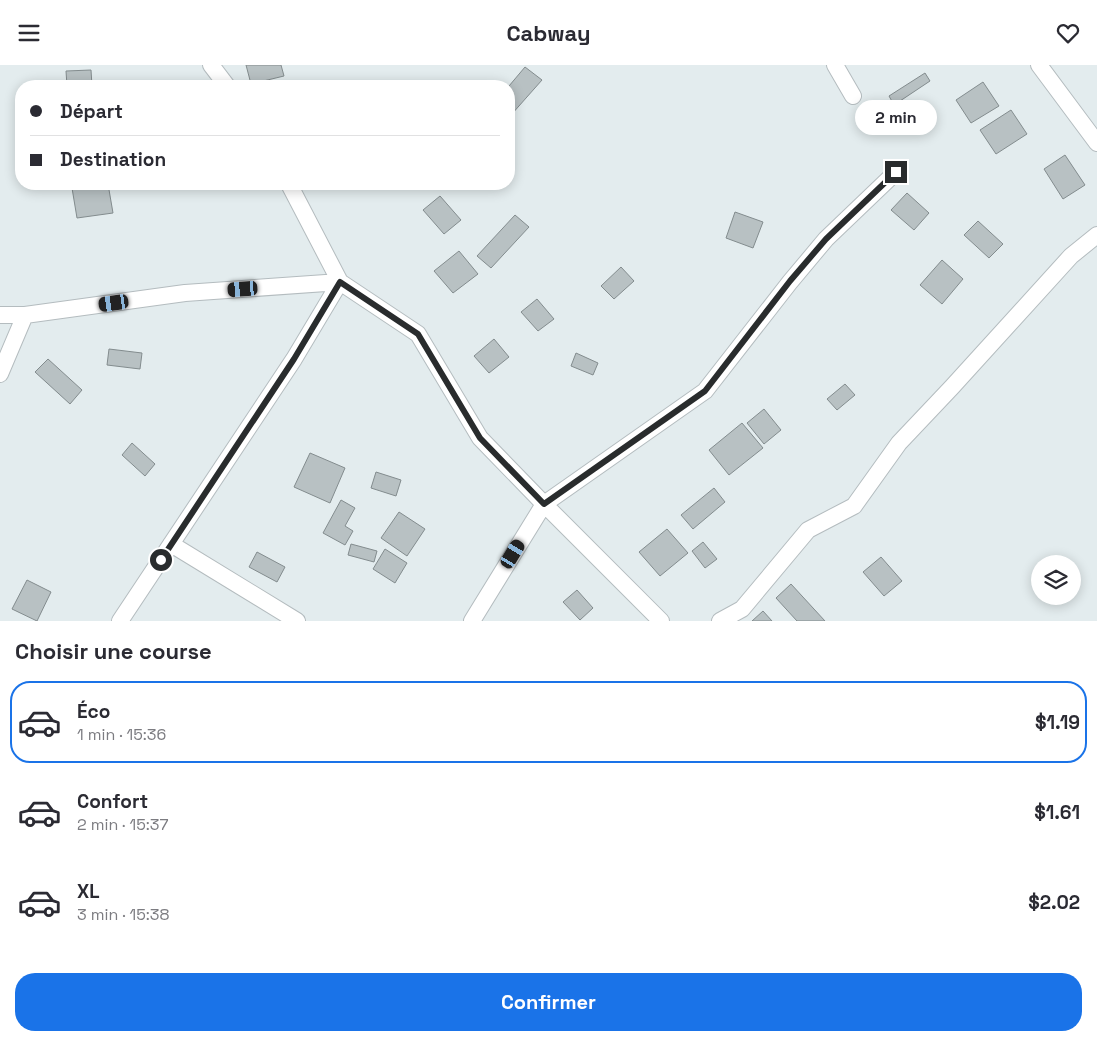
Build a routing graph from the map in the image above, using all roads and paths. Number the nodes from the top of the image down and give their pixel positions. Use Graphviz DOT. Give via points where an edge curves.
graph roads {
  1 [pos="211,65"];
  2 [pos="835,65"];
  3 [pos="1039,65"];
  4 [pos="222,80"];
  5 [pos="853,96"];
  6 [pos="1097,143"];
  7 [pos="896,172"];
  8 [pos="292,190"];
  9 [pos="1097,235"];
  10 [pos="340,282"];
  11 [pos="0,315"];
  12 [pos="25,315"];
  13 [pos="0,374"];
  14 [pos="544,504"];
  15 [pos="171,544"];
  16 [pos="120,621"];
  17 [pos="297,621"];
  18 [pos="472,621"];
  19 [pos="661,621"];
  20 [pos="720,621"];
  1 -- 4 [label="street"];
  2 -- 5 [label="street"];
  3 -- 6 [label="street"];
  7 -- 14 [label="street" via="826,239 705,391"];
  8 -- 10 [label="street"];
  9 -- 20 [label="street" via="1066,262 899,443 854,506 808,530 742,609"];
  10 -- 12 [label="street" via="184,293"];
  10 -- 14 [label="street" via="418,334 480,438"];
  10 -- 15 [label="street" via="294,359"];
  11 -- 12 [label="street"];
  12 -- 13 [label="street"];
  14 -- 18 [label="street"];
  14 -- 19 [label="street"];
  15 -- 16 [label="street"];
  15 -- 17 [label="street"];
}
